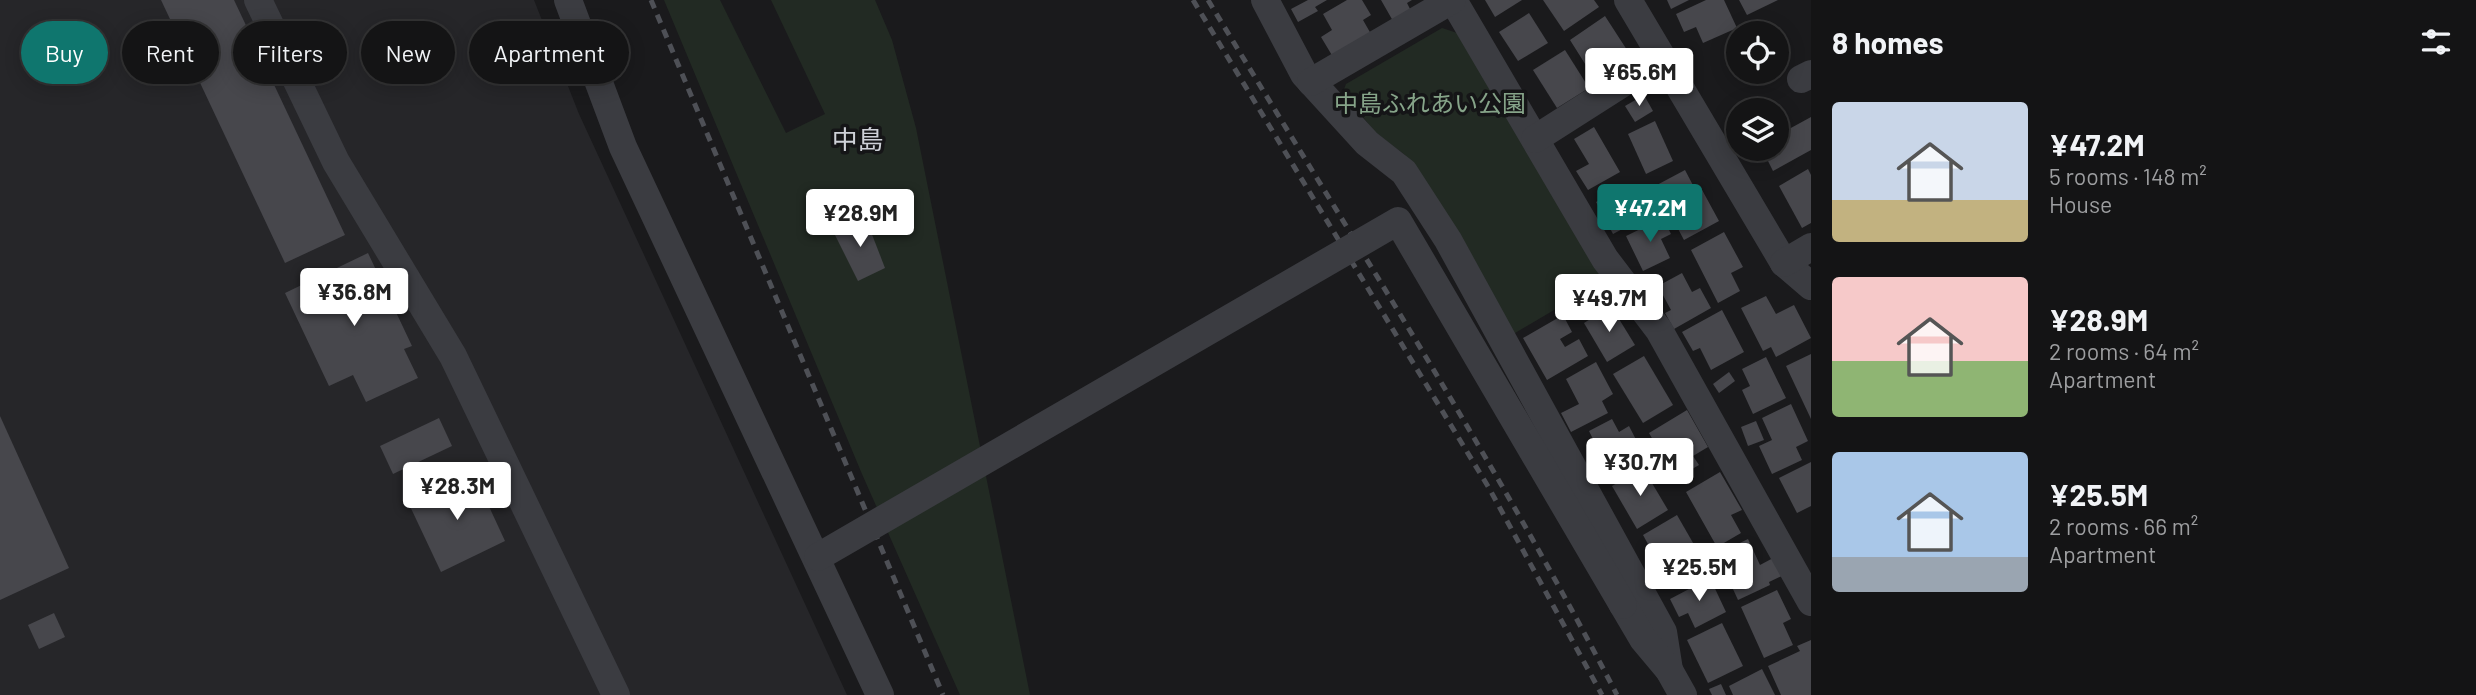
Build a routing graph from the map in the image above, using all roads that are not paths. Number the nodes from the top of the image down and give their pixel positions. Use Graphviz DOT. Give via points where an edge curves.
graph roads {
  1 [pos="258,0"];
  2 [pos="568,0"];
  3 [pos="1265,0"];
  4 [pos="1453,0"];
  5 [pos="1629,0"];
  6 [pos="1662,58"];
  7 [pos="1311,82"];
  8 [pos="1535,139"];
  9 [pos="1811,247"];
  10 [pos="1784,263"];
  11 [pos="1811,286"];
  12 [pos="818,557"];
  13 [pos="1811,602"];
  14 [pos="1670,670"];
  15 [pos="616,695"];
  16 [pos="880,695"];
  17 [pos="1683,695"];
  1 -- 15 [label="street" via="335,162 453,356"];
  2 -- 12 [label="street" via="624,146"];
  3 -- 7 [label="street"];
  4 -- 7 [label="street"];
  4 -- 8 [label="street"];
  5 -- 6 [label="street"];
  6 -- 8 [label="street"];
  6 -- 10 [label="street"];
  7 -- 14 [label="street" via="1367,143 1405,172 1448,240 1662,632"];
  8 -- 13 [label="street" via="1605,259 1659,330"];
  9 -- 10 [label="street"];
  10 -- 11 [label="street"];
  12 -- 14 [label="street, bridge" via="1398,221 1643,639"];
  12 -- 16 [label="street"];
  14 -- 17 [label="street"];
}
